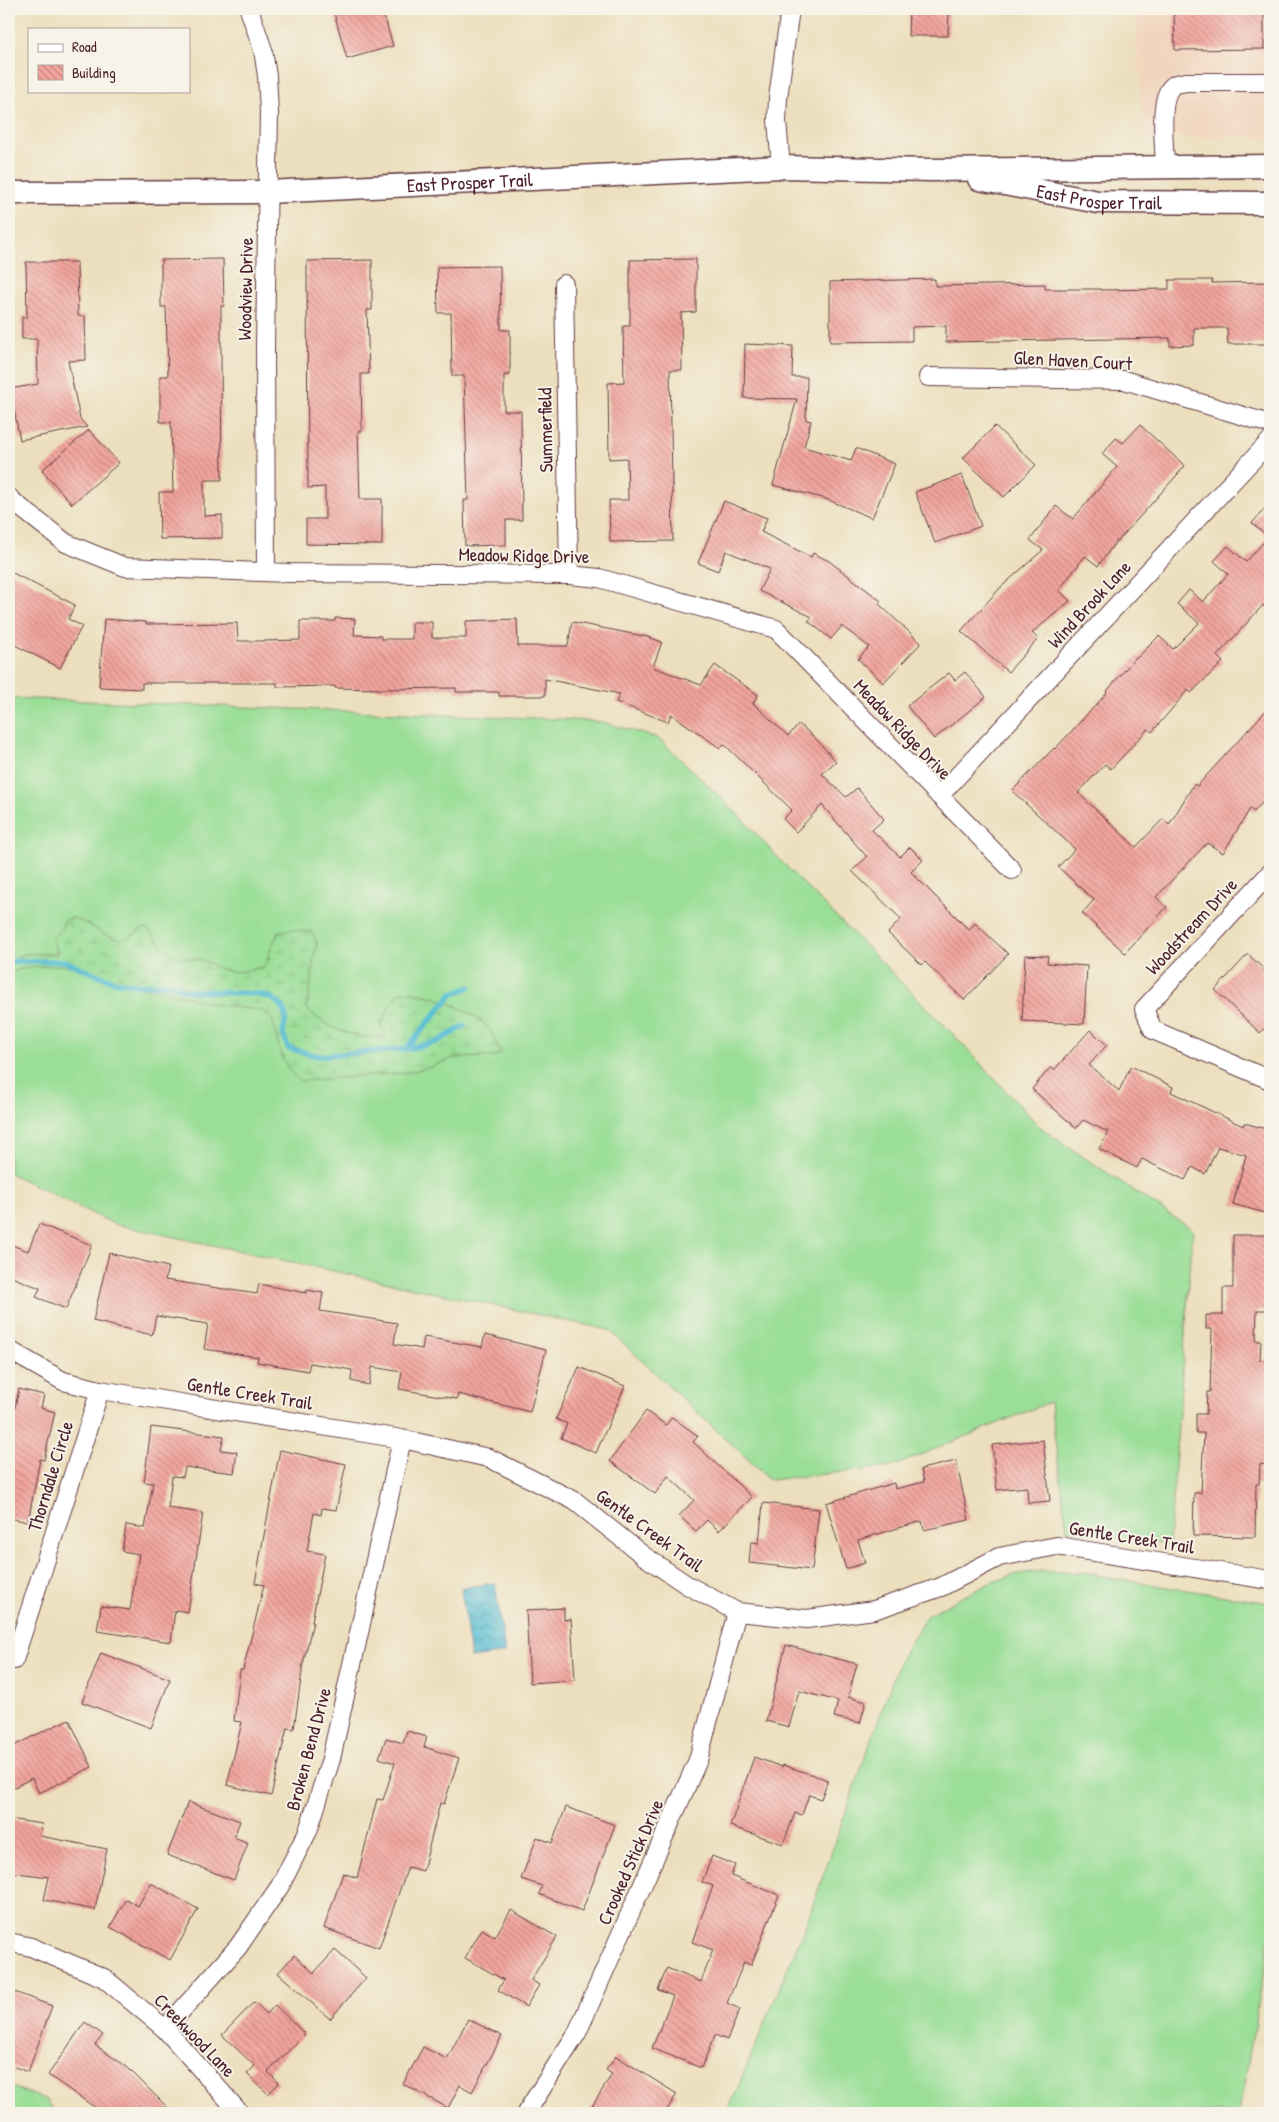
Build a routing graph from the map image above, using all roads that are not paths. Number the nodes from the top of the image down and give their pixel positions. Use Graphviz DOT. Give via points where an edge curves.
graph roads {
  1 [pos="250,9"];
  2 [pos="790,9"];
  3 [pos="1270,82"];
  4 [pos="1270,166"];
  5 [pos="781,167"];
  6 [pos="1165,167"];
  7 [pos="931,170"];
  8 [pos="267,192"];
  9 [pos="9,193"];
  10 [pos="1270,203"];
  11 [pos="564,284"];
  12 [pos="928,377"];
  13 [pos="1270,424"];
  14 [pos="1270,441"];
  15 [pos="9,497"];
  16 [pos="266,572"];
  17 [pos="569,575"];
  18 [pos="940,796"];
  19 [pos="1012,870"];
  20 [pos="1270,873"];
  21 [pos="1270,1080"];
  22 [pos="9,1350"];
  23 [pos="100,1390"];
  24 [pos="402,1439"];
  25 [pos="1270,1580"];
  26 [pos="737,1612"];
  27 [pos="14,1660"];
  28 [pos="9,1942"];
  29 [pos="165,2028"];
  30 [pos="240,2113"];
  31 [pos="526,2113"];
  1 -- 8 [label="street, Woodview Drive" via="267,76"];
  2 -- 5 [label="street" via="778,98"];
  3 -- 6 [label="street" via="1174,84 1164,103"];
  4 -- 6 [label="main road, East Prosper Trail"];
  5 -- 7 [label="main road, East Prosper Trail"];
  5 -- 8 [label="main road, East Prosper Trail"];
  6 -- 7 [label="main road, East Prosper Trail"];
  7 -- 10 [label="main road, East Prosper Trail" via="1098,202"];
  8 -- 9 [label="main road, East Prosper Trail"];
  8 -- 16 [label="street, Woodview Drive"];
  11 -- 17 [label="street, Summerfield"];
  12 -- 13 [label="street, Glen Haven Court" via="1124,380"];
  14 -- 18 [label="street, Wind Brook Lane"];
  15 -- 16 [label="street, Meadow Ridge Drive" via="66,543 125,567"];
  16 -- 17 [label="street, Meadow Ridge Drive"];
  17 -- 18 [label="street, Meadow Ridge Drive" via="599,578 776,629"];
  18 -- 19 [label="street, Meadow Ridge Drive"];
  20 -- 21 [label="street, Woodstream Drive" via="1144,1009 1153,1030"];
  22 -- 23 [label="street, Gentle Creek Trail" via="63,1381"];
  23 -- 24 [label="street, Gentle Creek Trail"];
  23 -- 27 [label="street, Thorndale Circle"];
  24 -- 26 [label="street, Gentle Creek Trail" via="489,1458 575,1501 658,1566"];
  24 -- 29 [label="street, Broken Bend Drive" via="331,1759 308,1830 280,1886 238,1947"];
  25 -- 26 [label="street, Gentle Creek Trail" via="1057,1546 999,1557 941,1587 874,1610 807,1620"];
  26 -- 31 [label="street, Crooked Stick Drive" via="698,1760 577,2033"];
  28 -- 29 [label="street, Creekwood Lane" via="31,1947 104,1978"];
  29 -- 30 [label="street, Creekwood Lane"];
}
